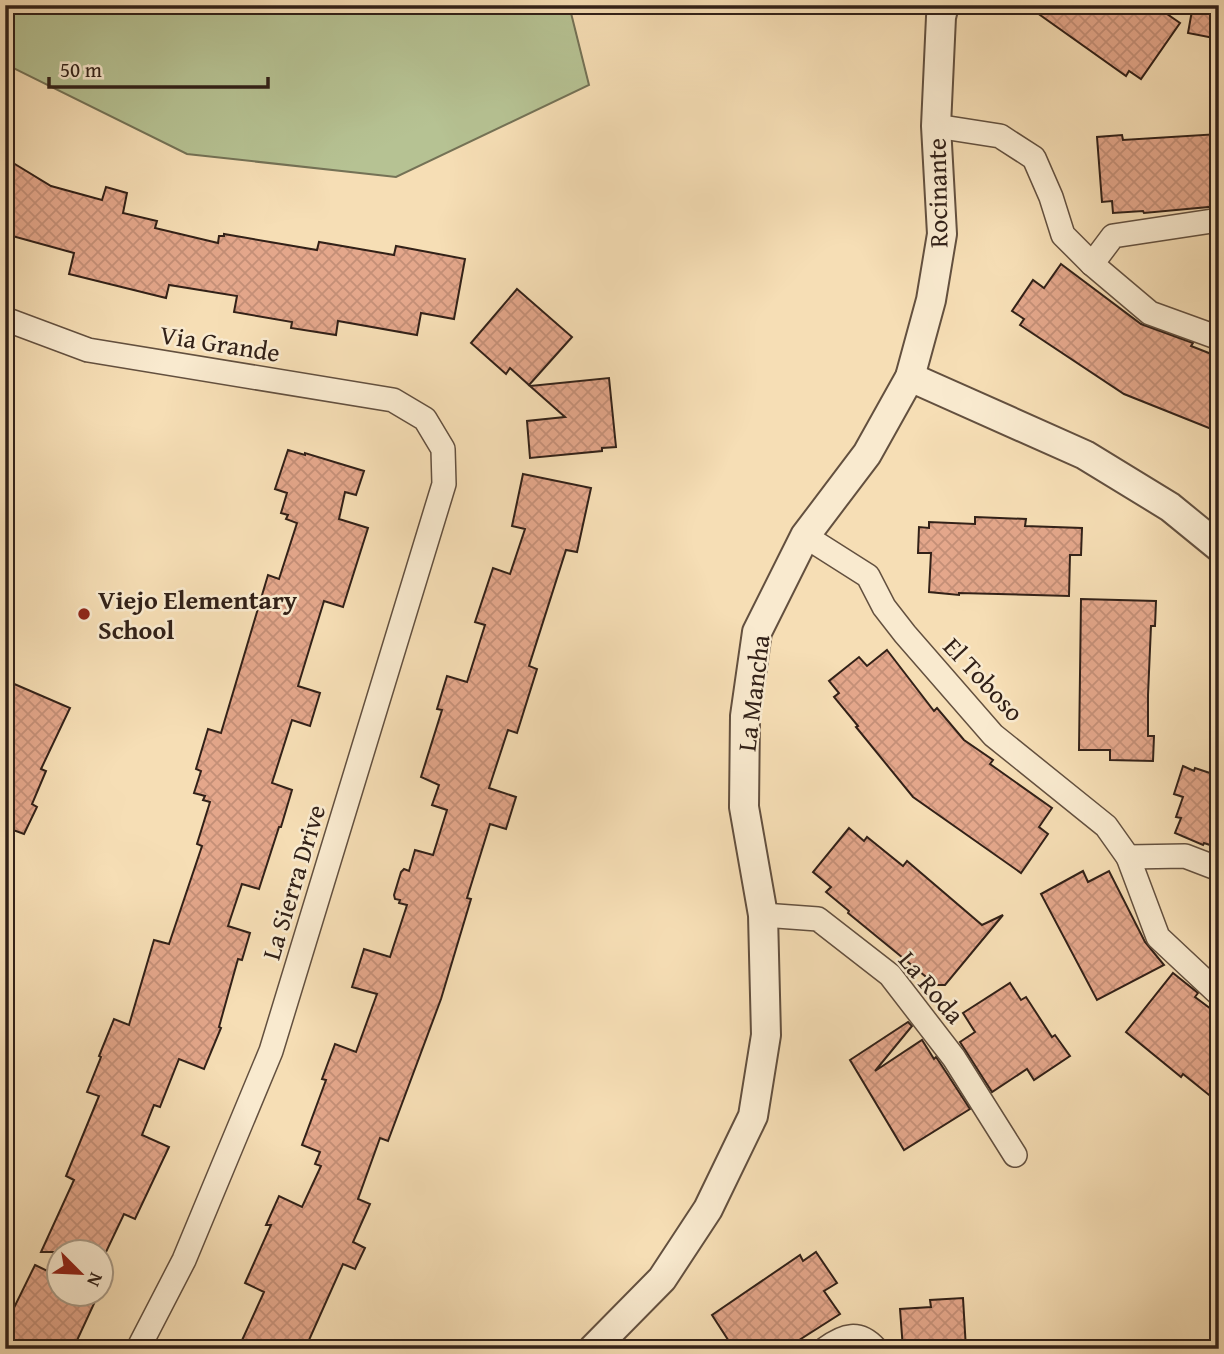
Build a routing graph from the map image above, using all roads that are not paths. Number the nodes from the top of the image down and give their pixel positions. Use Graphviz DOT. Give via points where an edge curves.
graph roads {
  1 [pos="944,5"];
  2 [pos="936,126"];
  3 [pos="1219,220"];
  4 [pos="1092,264"];
  5 [pos="5,319"];
  6 [pos="1219,338"];
  7 [pos="909,377"];
  8 [pos="425,419"];
  9 [pos="805,536"];
  10 [pos="1219,547"];
  11 [pos="1128,857"];
  12 [pos="1219,869"];
  13 [pos="763,915"];
  14 [pos="1219,994"];
  15 [pos="1015,1155"];
  16 [pos="138,1349"];
  17 [pos="593,1349"];
  18 [pos="825,1349"];
  19 [pos="876,1349"];
  1 -- 2 [label="street, Rocinante"];
  2 -- 4 [label="street" via="1000,136 1034,158 1063,235"];
  2 -- 7 [label="street, Rocinante" via="942,234 931,300"];
  3 -- 4 [label="street" via="1113,236"];
  4 -- 6 [label="street" via="1150,313"];
  5 -- 8 [label="street, Via Grande" via="88,350 393,400"];
  7 -- 9 [label="street, La Mancha" via="867,454"];
  7 -- 10 [label="street" via="1085,455 1170,507"];
  8 -- 16 [label="street, La Sierra Drive" via="443,449 444,484 271,1051 184,1260"];
  9 -- 11 [label="street, El Toboso" via="868,576 905,634 993,735 1106,826"];
  9 -- 13 [label="street, La Mancha" via="757,632 745,716 744,807"];
  11 -- 12 [label="street" via="1185,856"];
  11 -- 14 [label="street, El Toboso" via="1158,937"];
  13 -- 15 [label="street, La Roda" via="818,919 890,975 954,1058"];
  13 -- 17 [label="street, La Mancha" via="766,1035 753,1116 708,1209 662,1279"];
  18 -- 19 [label="street" via="855,1334"];
}
